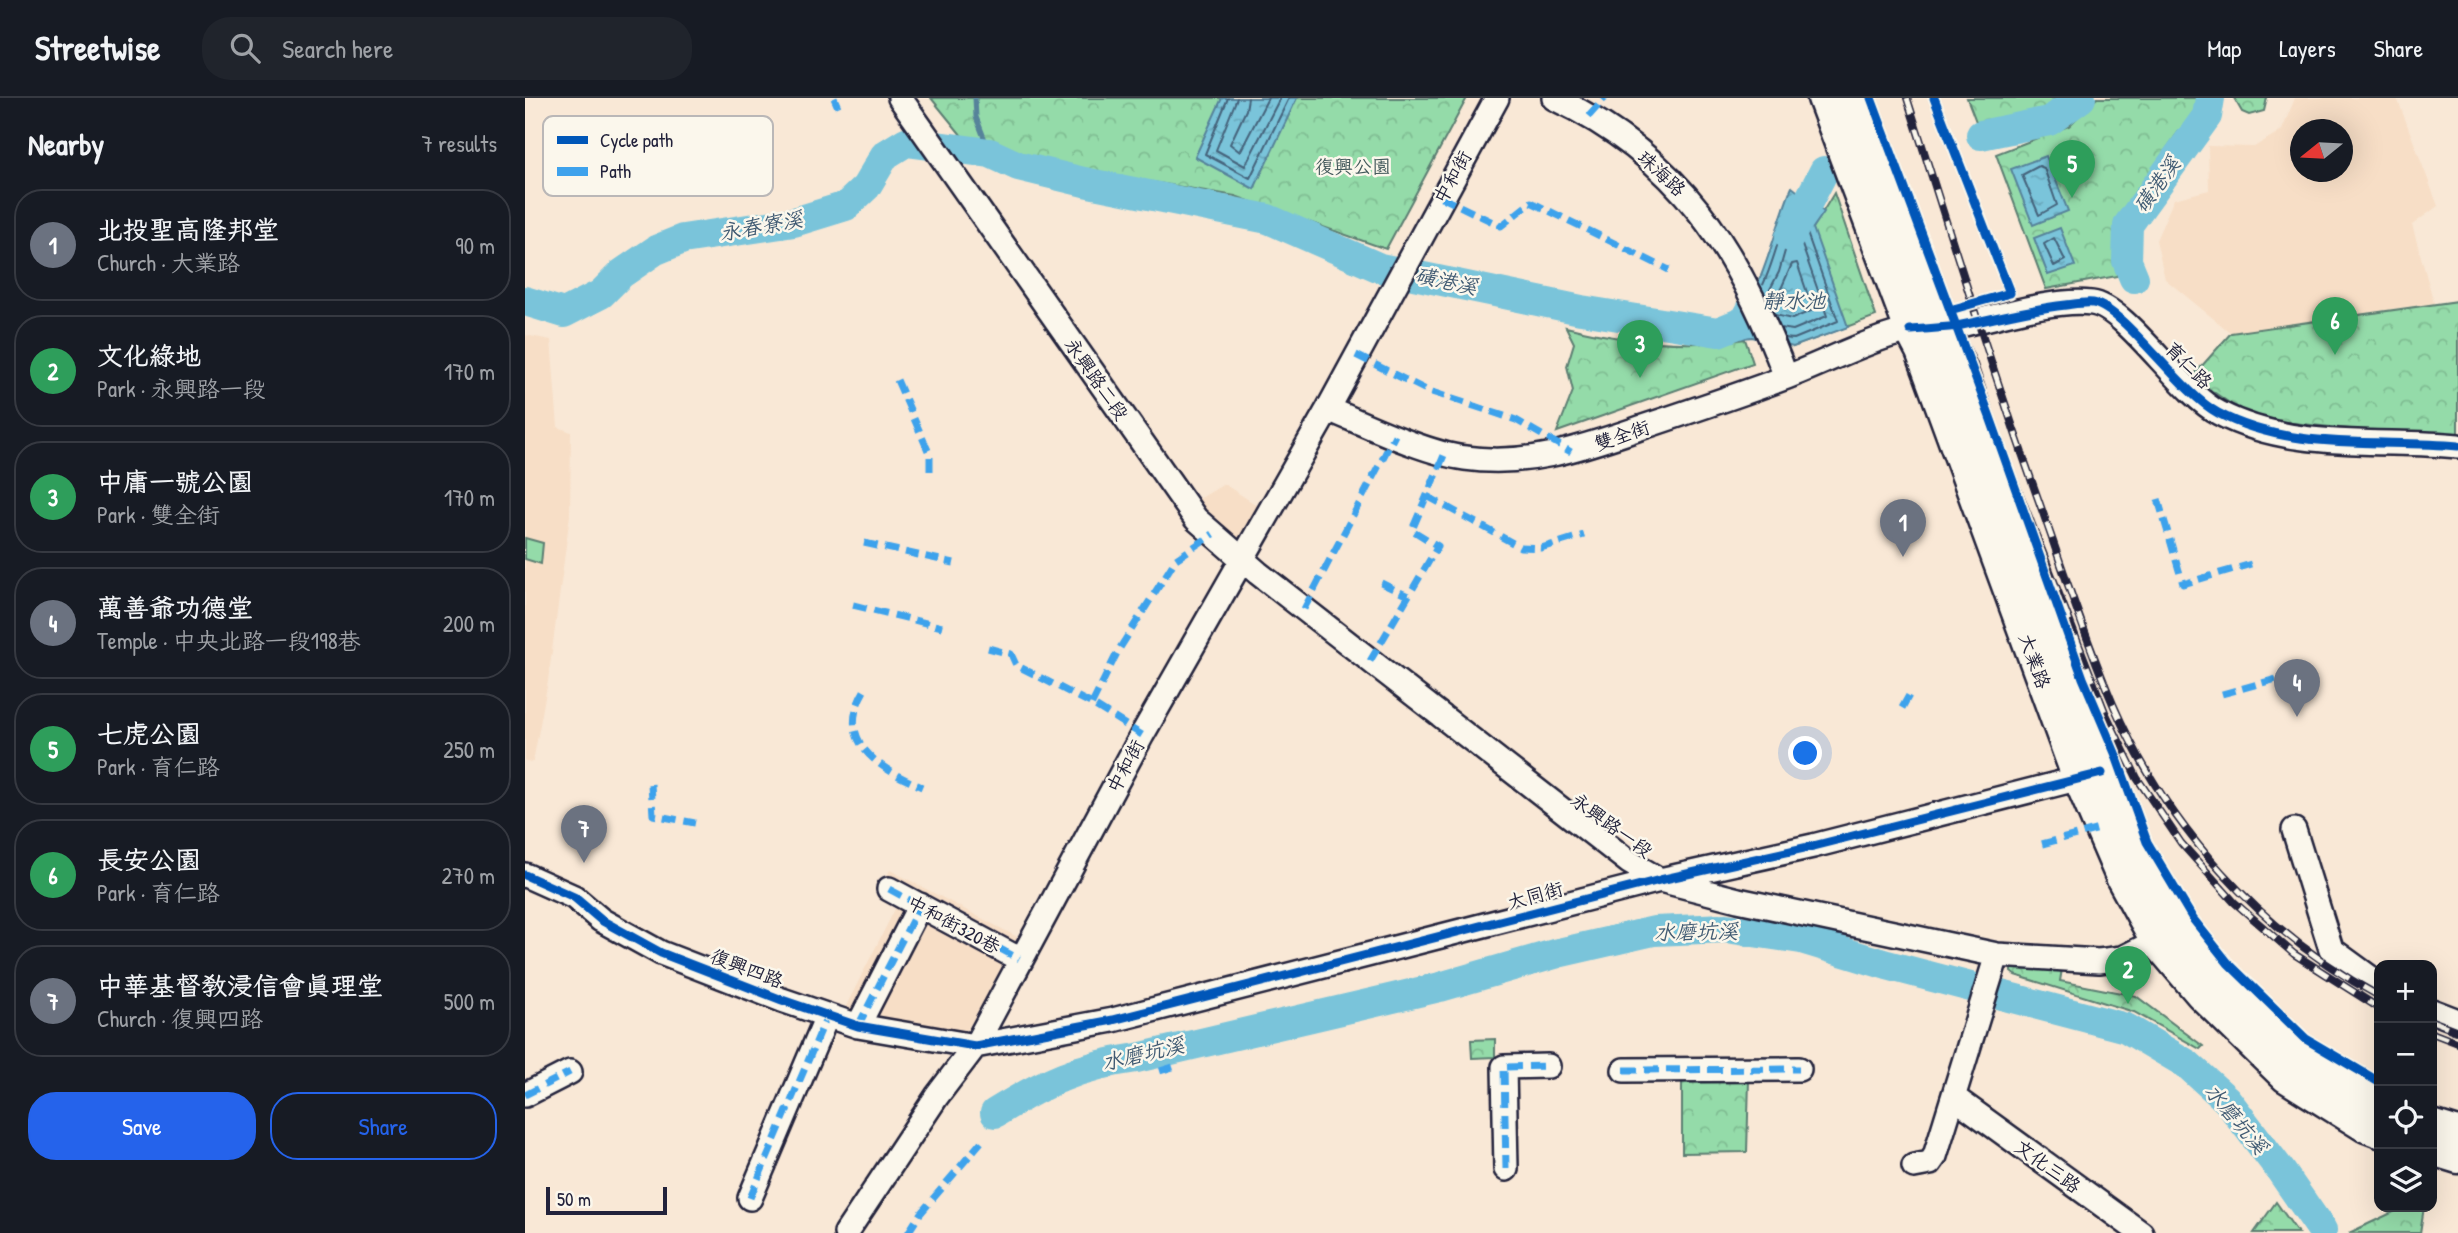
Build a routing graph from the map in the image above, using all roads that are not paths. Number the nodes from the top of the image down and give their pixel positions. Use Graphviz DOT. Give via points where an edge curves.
graph roads {
  1 [pos="900,98"];
  2 [pos="1497,98"];
  3 [pos="1554,98"];
  4 [pos="1823,98"];
  5 [pos="1851,98"];
  6 [pos="1923,329"];
  7 [pos="1786,377"];
  8 [pos="1328,409"];
  9 [pos="2458,446"];
  10 [pos="1241,560"];
  11 [pos="2090,776"];
  12 [pos="2294,830"];
  13 [pos="525,875"];
  14 [pos="1660,880"];
  15 [pos="890,890"];
  16 [pos="919,905"];
  17 [pos="2157,941"];
  18 [pos="1019,959"];
  19 [pos="1995,959"];
  20 [pos="2374,980"];
  21 [pos="2437,1013"];
  22 [pos="827,1016"];
  23 [pos="2458,1021"];
  24 [pos="858,1026"];
  25 [pos="975,1046"];
  26 [pos="1548,1066"];
  27 [pos="1799,1069"];
  28 [pos="1624,1070"];
  29 [pos="570,1072"];
  30 [pos="525,1095"];
  31 [pos="1955,1098"];
  32 [pos="2374,1100"];
  33 [pos="2437,1127"];
  34 [pos="2374,1130"];
  35 [pos="2458,1133"];
  36 [pos="2437,1152"];
  37 [pos="2458,1158"];
  38 [pos="1914,1166"];
  39 [pos="1506,1169"];
  40 [pos="750,1198"];
  41 [pos="846,1233"];
  42 [pos="2141,1233"];
  1 -- 10 [label="street, 永興路二段" via="1196,519"];
  2 -- 8 [label="street, 中和街"];
  3 -- 7 [label="street, 珠海路" via="1613,131 1673,181 1709,221 1743,275"];
  4 -- 6 [label="main road, 大業路"];
  5 -- 6 [label="main road, 大業路"];
  6 -- 7 [label="street, 雙全街" via="1889,335"];
  6 -- 9 [label="street, 育仁路" via="2028,309 2092,303 2111,310 2205,406 2234,420 2260,430 2355,443"];
  6 -- 11 [label="main road, 大業路" via="1921,351"];
  7 -- 8 [label="street, 雙全街" via="1571,452 1502,461 1462,458"];
  8 -- 10 [label="street, 中和街"];
  10 -- 14 [label="street, 永興路一段" via="1593,834"];
  10 -- 18 [label="street, 中和街"];
  11 -- 14 [label="street, 大同街"];
  11 -- 17 [label="main road, 大業路" via="2122,879"];
  11 -- 32 [label="main road, 大業路" via="2141,866 2218,980 2312,1066"];
  12 -- 20 [label="street" via="2331,949"];
  13 -- 22 [label="street, 復興四路" via="574,897 601,920 661,953"];
  14 -- 19 [label="street, 永興路一段"];
  14 -- 25 [label="street, 大同街" via="1113,1020"];
  15 -- 16 [label="street, 中和街320巷"];
  16 -- 18 [label="street, 中和街320巷"];
  16 -- 24 [label="street"];
  17 -- 19 [label="street, 永興路一段" via="2122,958 2099,961"];
  17 -- 34 [label="main road, 大業路" via="2201,995 2286,1077"];
  18 -- 25 [label="street, 中和街"];
  19 -- 31 [label="street"];
  21 -- 23 [label="street"];
  22 -- 24 [label="street, 復興四路"];
  22 -- 40 [label="street"];
  24 -- 25 [label="street, 復興四路"];
  25 -- 41 [label="street, 中和街"];
  26 -- 39 [label="street" via="1504,1067"];
  27 -- 28 [label="street"];
  29 -- 30 [label="street"];
  31 -- 38 [label="street" via="1935,1156 1930,1163"];
  31 -- 42 [label="street, 文化三路"];
  33 -- 35 [label="main road"];
  36 -- 37 [label="main road"];
}
